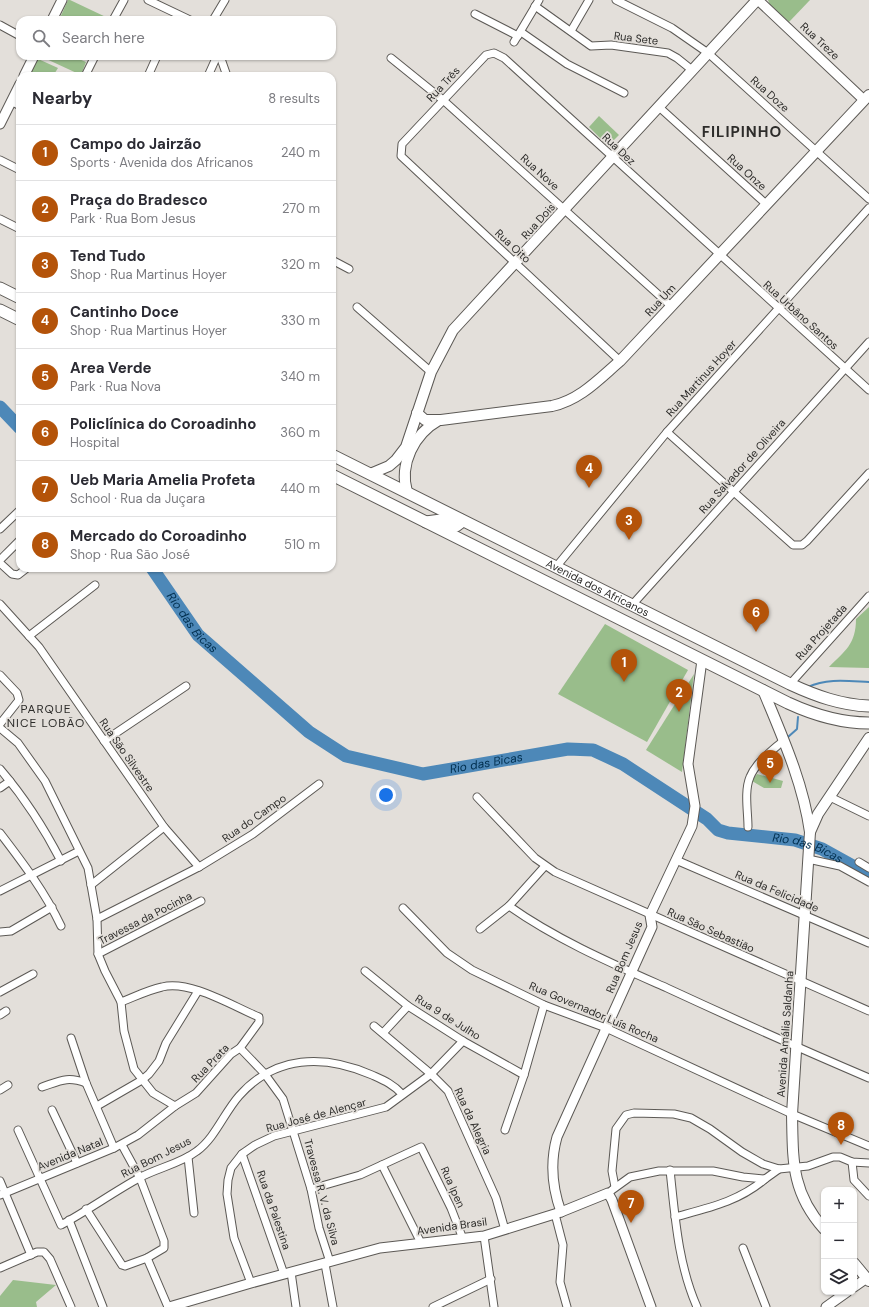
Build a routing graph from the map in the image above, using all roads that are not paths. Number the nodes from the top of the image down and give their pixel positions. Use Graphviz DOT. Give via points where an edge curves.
graph roads {
  1 [pos="62,0"];
  2 [pos="124,0"];
  3 [pos="148,0"];
  4 [pos="225,0"];
  5 [pos="589,0"];
  6 [pos="616,0"];
  7 [pos="758,0"];
  8 [pos="537,3"];
  9 [pos="475,14"];
  10 [pos="54,16"];
  11 [pos="116,16"];
  12 [pos="174,16"];
  13 [pos="215,16"];
  14 [pos="0,25"];
  15 [pos="571,31"];
  16 [pos="16,34"];
  17 [pos="520,34"];
  18 [pos="514,42"];
  19 [pos="708,53"];
  20 [pos="391,58"];
  21 [pos="504,58"];
  22 [pos="32,60"];
  23 [pos="93,60"];
  24 [pos="156,60"];
  25 [pos="217,60"];
  26 [pos="221,60"];
  27 [pos="692,70"];
  28 [pos="26,72"];
  29 [pos="87,72"];
  30 [pos="150,72"];
  31 [pos="210,72"];
  32 [pos="225,72"];
  33 [pos="16,92"];
  34 [pos="624,93"];
  35 [pos="867,97"];
  36 [pos="444,100"];
  37 [pos="11,102"];
  38 [pos="16,104"];
  39 [pos="659,107"];
  40 [pos="0,124"];
  41 [pos="402,144"];
  42 [pos="816,151"];
  43 [pos="612,158"];
  44 [pos="0,160"];
  45 [pos="16,168"];
  46 [pos="869,199"];
  47 [pos="766,204"];
  48 [pos="869,208"];
  49 [pos="565,210"];
  50 [pos="0,220"];
  51 [pos="16,227"];
  52 [pos="719,255"];
  53 [pos="336,262"];
  54 [pos="516,263"];
  55 [pos="349,269"];
  56 [pos="0,288"];
  57 [pos="16,296"];
  58 [pos="671,306"];
  59 [pos="358,307"];
  60 [pos="779,309"];
  61 [pos="0,310"];
  62 [pos="16,318"];
  63 [pos="869,342"];
  64 [pos="620,360"];
  65 [pos="844,369"];
  66 [pos="431,372"];
  67 [pos="869,390"];
  68 [pos="418,413"];
  69 [pos="441,420"];
  70 [pos="667,432"];
  71 [pos="336,457"];
  72 [pos="869,473"];
  73 [pos="370,474"];
  74 [pos="336,477"];
  75 [pos="406,492"];
  76 [pos="733,492"];
  77 [pos="16,514"];
  78 [pos="461,520"];
  79 [pos="426,522"];
  80 [pos="0,528"];
  81 [pos="16,544"];
  82 [pos="0,560"];
  83 [pos="0,563"];
  84 [pos="556,567"];
  85 [pos="22,572"];
  86 [pos="95,585"];
  87 [pos="869,596"];
  88 [pos="0,604"];
  89 [pos="632,606"];
  90 [pos="639,629"];
  91 [pos="682,631"];
  92 [pos="29,636"];
  93 [pos="702,660"];
  94 [pos="766,672"];
  95 [pos="0,675"];
  96 [pos="790,684"];
  97 [pos="186,686"];
  98 [pos="763,690"];
  99 [pos="869,706"];
  100 [pos="0,724"];
  101 [pos="869,724"];
  102 [pos="0,728"];
  103 [pos="869,738"];
  104 [pos="784,740"];
  105 [pos="104,741"];
  106 [pos="0,770"];
  107 [pos="10,781"];
  108 [pos="319,784"];
  109 [pos="0,788"];
  110 [pos="477,797"];
  111 [pos="830,797"];
  112 [pos="807,814"];
  113 [pos="818,814"];
  114 [pos="869,816"];
  115 [pos="164,827"];
  116 [pos="748,827"];
  117 [pos="0,833"];
  118 [pos="809,834"];
  119 [pos="79,851"];
  120 [pos="808,856"];
  121 [pos="676,860"];
  122 [pos="60,861"];
  123 [pos="859,862"];
  124 [pos="545,866"];
  125 [pos="199,867"];
  126 [pos="869,868"];
  127 [pos="32,876"];
  128 [pos="869,882"];
  129 [pos="91,885"];
  130 [pos="0,891"];
  131 [pos="201,901"];
  132 [pos="52,906"];
  133 [pos="509,906"];
  134 [pos="403,908"];
  135 [pos="650,915"];
  136 [pos="805,915"];
  137 [pos="97,919"];
  138 [pos="60,926"];
  139 [pos="480,929"];
  140 [pos="0,932"];
  141 [pos="869,943"];
  142 [pos="98,954"];
  143 [pos="365,971"];
  144 [pos="632,972"];
  145 [pos="33,974"];
  146 [pos="801,981"];
  147 [pos="198,991"];
  148 [pos="0,992"];
  149 [pos="121,1002"];
  150 [pos="544,1005"];
  151 [pos="408,1006"];
  152 [pos="869,1011"];
  153 [pos="374,1026"];
  154 [pos="606,1028"];
  155 [pos="383,1033"];
  156 [pos="71,1038"];
  157 [pos="463,1041"];
  158 [pos="797,1047"];
  159 [pos="240,1048"];
  160 [pos="264,1073"];
  161 [pos="432,1074"];
  162 [pos="524,1075"];
  163 [pos="869,1078"];
  164 [pos="142,1080"];
  165 [pos="86,1083"];
  166 [pos="8,1085"];
  167 [pos="42,1087"];
  168 [pos="0,1090"];
  169 [pos="402,1094"];
  170 [pos="97,1106"];
  171 [pos="174,1106"];
  172 [pos="52,1110"];
  173 [pos="792,1114"];
  174 [pos="146,1128"];
  175 [pos="18,1130"];
  176 [pos="505,1130"];
  177 [pos="294,1131"];
  178 [pos="122,1145"];
  179 [pos="869,1146"];
  180 [pos="114,1148"];
  181 [pos="242,1154"];
  182 [pos="188,1157"];
  183 [pos="852,1162"];
  184 [pos="869,1162"];
  185 [pos="77,1163"];
  186 [pos="382,1165"];
  187 [pos="794,1168"];
  188 [pos="779,1169"];
  189 [pos="670,1170"];
  190 [pos="40,1178"];
  191 [pos="140,1178"];
  192 [pos="765,1179"];
  193 [pos="0,1181"];
  194 [pos="310,1189"];
  195 [pos="611,1190"];
  196 [pos="2,1194"];
  197 [pos="869,1196"];
  198 [pos="86,1209"];
  199 [pos="558,1213"];
  200 [pos="194,1214"];
  201 [pos="675,1217"];
  202 [pos="69,1220"];
  203 [pos="821,1225"];
  204 [pos="505,1230"];
  205 [pos="484,1236"];
  206 [pos="463,1239"];
  207 [pos="421,1243"];
  208 [pos="743,1248"];
  209 [pos="31,1255"];
  210 [pos="147,1258"];
  211 [pos="327,1263"];
  212 [pos="857,1266"];
  213 [pos="0,1268"];
  214 [pos="288,1273"];
  215 [pos="491,1279"];
  216 [pos="868,1279"];
  217 [pos="251,1283"];
  218 [pos="857,1285"];
  219 [pos="843,1295"];
  220 [pos="71,1307"];
  221 [pos="103,1307"];
  222 [pos="168,1307"];
  223 [pos="296,1307"];
  224 [pos="333,1307"];
  225 [pos="433,1307"];
  226 [pos="494,1307"];
  227 [pos="567,1307"];
  228 [pos="651,1307"];
  229 [pos="697,1307"];
  230 [pos="766,1307"];
  231 [pos="826,1307"];
  1 -- 10 [label="street"];
  2 -- 11 [label="street"];
  3 -- 12 [label="street"];
  4 -- 13 [label="street"];
  5 -- 15 [label="street"];
  6 -- 19 [label="street" via="672,28"];
  7 -- 19 [label="main road, Rua Dois"];
  7 -- 35 [label="street, Rua Treze"];
  8 -- 15 [label="street, Rua Sete"];
  8 -- 17 [label="street"];
  9 -- 17 [label="street"];
  14 -- 16 [label="street"];
  15 -- 27 [label="street, Rua Sete" via="591,46 611,45 668,53"];
  17 -- 18 [label="street"];
  17 -- 34 [label="street" via="567,64"];
  19 -- 27 [label="main road, Rua Dois"];
  19 -- 42 [label="street, Rua Doze"];
  20 -- 36 [label="street, Rua Nove"];
  21 -- 36 [label="street, Rua Três" via="494,53 486,54"];
  21 -- 43 [label="street, Rua Dez"];
  22 -- 28 [label="street"];
  23 -- 29 [label="street"];
  24 -- 30 [label="street"];
  25 -- 31 [label="street"];
  26 -- 32 [label="street"];
  27 -- 39 [label="main road, Rua Dois"];
  33 -- 37 [label="street"];
  35 -- 42 [label="main road, Rua Um"];
  36 -- 41 [label="street, Rua Três"];
  36 -- 49 [label="street, Rua Nove"];
  37 -- 38 [label="street"];
  37 -- 40 [label="street"];
  39 -- 43 [label="main road, Rua Dois"];
  39 -- 47 [label="street, Rua Onze"];
  41 -- 54 [label="street, Rua Oito" via="402,159"];
  42 -- 46 [label="street, Rua Doze"];
  42 -- 47 [label="main road, Rua Um"];
  43 -- 49 [label="main road, Rua Dois"];
  43 -- 52 [label="street, Rua Dez"];
  44 -- 45 [label="street"];
  47 -- 52 [label="main road, Rua Um"];
  48 -- 60 [label="street, Rua Martinus Hoyer"];
  49 -- 54 [label="main road, Rua Dois"];
  49 -- 58 [label="street, Rua Nove"];
  50 -- 51 [label="street"];
  52 -- 58 [label="main road, Rua Um"];
  52 -- 60 [label="street, Rua Urbâno Santos"];
  53 -- 55 [label="street"];
  54 -- 64 [label="street, Rua Oito"];
  54 -- 66 [label="main road, Rua Dois" via="453,330"];
  56 -- 57 [label="main road"];
  58 -- 64 [label="main road, Rua Um"];
  59 -- 66 [label="street"];
  60 -- 65 [label="street, Rua Urbâno Santos"];
  60 -- 70 [label="street, Rua Martinus Hoyer"];
  61 -- 62 [label="main road"];
  63 -- 65 [label="street, Rua Salvador de Oliveira"];
  64 -- 69 [label="main road, Rua Um" via="581,395 562,404"];
  65 -- 67 [label="street, Rua Urbâno Santos"];
  65 -- 76 [label="street, Rua Salvador de Oliveira"];
  66 -- 68 [label="main road, Rua Dois"];
  68 -- 69 [label="main road, Rua Um" via="425,420"];
  68 -- 73 [label="main road, Rua Dois" via="402,454 389,466"];
  69 -- 75 [label="main road" via="425,430 412,448 404,469"];
  70 -- 76 [label="street"];
  70 -- 84 [label="street, Rua Martinus Hoyer"];
  71 -- 73 [label="main road, Avenida dos Africanos"];
  72 -- 76 [label="street" via="807,541 798,546 788,541"];
  73 -- 75 [label="main road, Avenida dos Africanos"];
  74 -- 79 [label="main road, Avenida dos Africanos"];
  75 -- 78 [label="main road, Avenida dos Africanos"];
  76 -- 89 [label="street, Rua Salvador de Oliveira"];
  77 -- 80 [label="street"];
  78 -- 79 [label="main road" via="456,526 441,520"];
  78 -- 84 [label="main road, Avenida dos Africanos"];
  79 -- 90 [label="main road, Avenida dos Africanos"];
  81 -- 82 [label="street"];
  83 -- 85 [label="street" via="12,574 18,575"];
  84 -- 89 [label="main road, Avenida dos Africanos"];
  86 -- 92 [label="street"];
  87 -- 96 [label="street, Rua Projetada"];
  88 -- 92 [label="street, Rua São Silvestre"];
  89 -- 91 [label="main road, Avenida dos Africanos"];
  90 -- 91 [label="main road" via="660,632 674,638 680,637"];
  90 -- 93 [label="main road, Avenida dos Africanos"];
  91 -- 94 [label="main road, Avenida dos Africanos"];
  92 -- 105 [label="street, Rua São Silvestre"];
  93 -- 94 [label="main road" via="705,654 712,653 749,671"];
  93 -- 98 [label="main road, Avenida dos Africanos"];
  93 -- 121 [label="street, Rua Bom Jesus" via="688,764 695,806 690,833"];
  94 -- 96 [label="main road, Avenida dos Africanos"];
  95 -- 100 [label="street" via="18,696 18,704"];
  96 -- 99 [label="main road, Avenida dos Africanos" via="824,698 856,706"];
  97 -- 105 [label="street"];
  98 -- 101 [label="main road, Avenida dos Africanos" via="823,717"];
  98 -- 104 [label="main road, Avenida Amália Saldanha"];
  102 -- 119 [label="street" via="18,743 45,781"];
  103 -- 111 [label="main road, Avenida Amália Saldanha"];
  104 -- 112 [label="main road, Avenida Amália Saldanha"];
  104 -- 116 [label="street" via="767,755 750,776 747,787"];
  105 -- 115 [label="street, Rua São Silvestre"];
  106 -- 107 [label="street"];
  107 -- 109 [label="street"];
  107 -- 122 [label="street" via="36,818"];
  108 -- 125 [label="street, Rua do Campo" via="252,834"];
  110 -- 124 [label="street, Rua São Sebastião"];
  111 -- 113 [label="main road, Avenida Amália Saldanha"];
  111 -- 114 [label="street"];
  112 -- 113 [label="main road"];
  112 -- 118 [label="main road, Avenida Amália Saldanha"];
  113 -- 118 [label="main road, Avenida Amália Saldanha"];
  115 -- 125 [label="street"];
  115 -- 129 [label="street"];
  117 -- 127 [label="street"];
  118 -- 120 [label="main road, Avenida Amália Saldanha"];
  119 -- 122 [label="street"];
  119 -- 129 [label="street" via="88,868"];
  120 -- 128 [label="street" via="840,866"];
  120 -- 136 [label="main road, Avenida Amália Saldanha"];
  121 -- 135 [label="street, Rua Bom Jesus"];
  121 -- 136 [label="street, Rua da Felicidade"];
  122 -- 127 [label="street"];
  123 -- 126 [label="street"];
  124 -- 133 [label="street"];
  124 -- 135 [label="street, Rua São Sebastião"];
  125 -- 137 [label="street, Rua do Campo"];
  127 -- 130 [label="street"];
  127 -- 132 [label="street"];
  129 -- 137 [label="street"];
  131 -- 142 [label="street, Travessa da Pocinha"];
  132 -- 138 [label="street"];
  132 -- 140 [label="street" via="11,931"];
  133 -- 139 [label="street"];
  133 -- 144 [label="street" via="545,929"];
  134 -- 150 [label="street, Rua Governador Luís Rocha" via="463,966"];
  135 -- 144 [label="street, Rua Bom Jesus" via="652,927"];
  135 -- 146 [label="street, Rua São Sebastião"];
  136 -- 141 [label="street, Rua da Felicidade"];
  136 -- 146 [label="main road, Avenida Amália Saldanha"];
  137 -- 142 [label="street"];
  142 -- 149 [label="street"];
  143 -- 151 [label="street, Rua 9 de Julho"];
  144 -- 154 [label="street, Rua Bom Jesus"];
  144 -- 158 [label="street"];
  145 -- 148 [label="street"];
  146 -- 152 [label="street, Rua São Sebastião"];
  146 -- 158 [label="main road, Avenida Amália Saldanha"];
  147 -- 149 [label="street" via="177,985 162,987"];
  147 -- 159 [label="street, Rua Prata" via="259,1018 258,1026"];
  147 -- 164 [label="street" via="158,1061"];
  149 -- 164 [label="street" via="127,1051 134,1069"];
  150 -- 154 [label="street, Rua Governador Luís Rocha"];
  150 -- 162 [label="street"];
  151 -- 155 [label="street"];
  151 -- 157 [label="street, Rua 9 de Julho"];
  153 -- 155 [label="street, Rua da Alegria"];
  154 -- 173 [label="street, Rua Governador Luís Rocha"];
  154 -- 199 [label="street, Rua Bom Jesus" via="555,1143 553,1172"];
  155 -- 161 [label="street, Rua da Alegria"];
  156 -- 165 [label="street"];
  157 -- 161 [label="street, Rua José de Alençar"];
  157 -- 162 [label="street, Rua 9 de Julho"];
  158 -- 163 [label="street"];
  158 -- 173 [label="main road, Avenida Amália Saldanha"];
  159 -- 160 [label="street, Travessa R. V. da Silva"];
  159 -- 171 [label="street, Rua Prata" via="231,1054 196,1094"];
  160 -- 169 [label="street, Rua Bom Jesus" via="292,1064 324,1060 357,1068 382,1078"];
  160 -- 177 [label="street, Travessa R. V. da Silva" via="283,1098"];
  160 -- 182 [label="street, Rua Bom Jesus" via="238,1096 205,1144"];
  161 -- 169 [label="street, Rua José de Alençar"];
  161 -- 204 [label="street, Rua da Alegria" via="448,1091 461,1118 496,1198"];
  162 -- 176 [label="street"];
  164 -- 170 [label="street"];
  164 -- 171 [label="street" via="153,1093"];
  165 -- 167 [label="street" via="74,1078"];
  165 -- 170 [label="street"];
  166 -- 168 [label="street"];
  169 -- 177 [label="street, Rua José de Alençar" via="382,1109"];
  170 -- 180 [label="street"];
  171 -- 174 [label="street, Rua Prata"];
  172 -- 185 [label="street"];
  173 -- 179 [label="street, Rua Governador Luís Rocha"];
  173 -- 187 [label="main road, Avenida Amália Saldanha"];
  174 -- 178 [label="street, Avenida Natal"];
  175 -- 190 [label="street"];
  177 -- 181 [label="street, Rua José de Alençar" via="274,1136"];
  177 -- 194 [label="street, Travessa R. V. da Silva"];
  178 -- 180 [label="street, Avenida Natal"];
  178 -- 191 [label="street"];
  180 -- 185 [label="street, Avenida Natal"];
  181 -- 214 [label="street, Rua da Palestina"];
  181 -- 217 [label="street, Rua José de Alençar" via="231,1168 227,1194 233,1233"];
  182 -- 191 [label="street, Rua Bom Jesus"];
  182 -- 200 [label="street"];
  183 -- 184 [label="street"];
  183 -- 187 [label="street" via="833,1157 816,1164"];
  183 -- 197 [label="street" via="854,1180"];
  185 -- 190 [label="street, Avenida Natal"];
  186 -- 194 [label="street" via="360,1175"];
  186 -- 206 [label="street, Rua Ipen" via="419,1147 425,1151"];
  186 -- 207 [label="street"];
  187 -- 188 [label="street"];
  187 -- 203 [label="main road, Avenida Amália Saldanha" via="801,1195"];
  188 -- 192 [label="street"];
  188 -- 195 [label="street" via="749,1156 691,1118 674,1114 634,1113 626,1115 616,1129"];
  189 -- 192 [label="street, Avenida Brasil" via="713,1171"];
  189 -- 195 [label="street, Avenida Brasil" via="641,1173"];
  189 -- 201 [label="street"];
  190 -- 196 [label="street, Avenida Natal"];
  190 -- 202 [label="street, Rua Bom Jesus" via="61,1225"];
  191 -- 198 [label="street, Rua Bom Jesus"];
  191 -- 210 [label="street" via="165,1245"];
  192 -- 201 [label="street" via="734,1199"];
  193 -- 196 [label="street"];
  194 -- 211 [label="street, Travessa R. V. da Silva"];
  195 -- 199 [label="street, Avenida Brasil"];
  195 -- 228 [label="street" via="612,1200"];
  196 -- 209 [label="street"];
  198 -- 202 [label="street, Rua Bom Jesus"];
  198 -- 210 [label="street" via="122,1265"];
  199 -- 204 [label="street, Avenida Brasil"];
  199 -- 227 [label="street" via="563,1245 560,1282"];
  201 -- 229 [label="street" via="685,1275"];
  202 -- 221 [label="street"];
  204 -- 205 [label="street, Avenida Brasil"];
  205 -- 206 [label="street, Avenida Brasil"];
  205 -- 215 [label="street"];
  206 -- 207 [label="street, Avenida Brasil"];
  207 -- 211 [label="street, Avenida Brasil" via="394,1245"];
  208 -- 230 [label="street"];
  209 -- 213 [label="street"];
  209 -- 220 [label="street" via="44,1252 50,1259"];
  210 -- 222 [label="street"];
  211 -- 214 [label="street, Avenida Brasil"];
  211 -- 224 [label="street, Travessa R. V. da Silva"];
  212 -- 216 [label="main road"];
  214 -- 217 [label="street, Avenida Brasil"];
  214 -- 223 [label="street, Rua da Palestina"];
  215 -- 225 [label="street"];
  215 -- 226 [label="street"];
  216 -- 218 [label="street"];
  217 -- 222 [label="street, Avenida Brasil"];
  219 -- 231 [label="street"];
}
